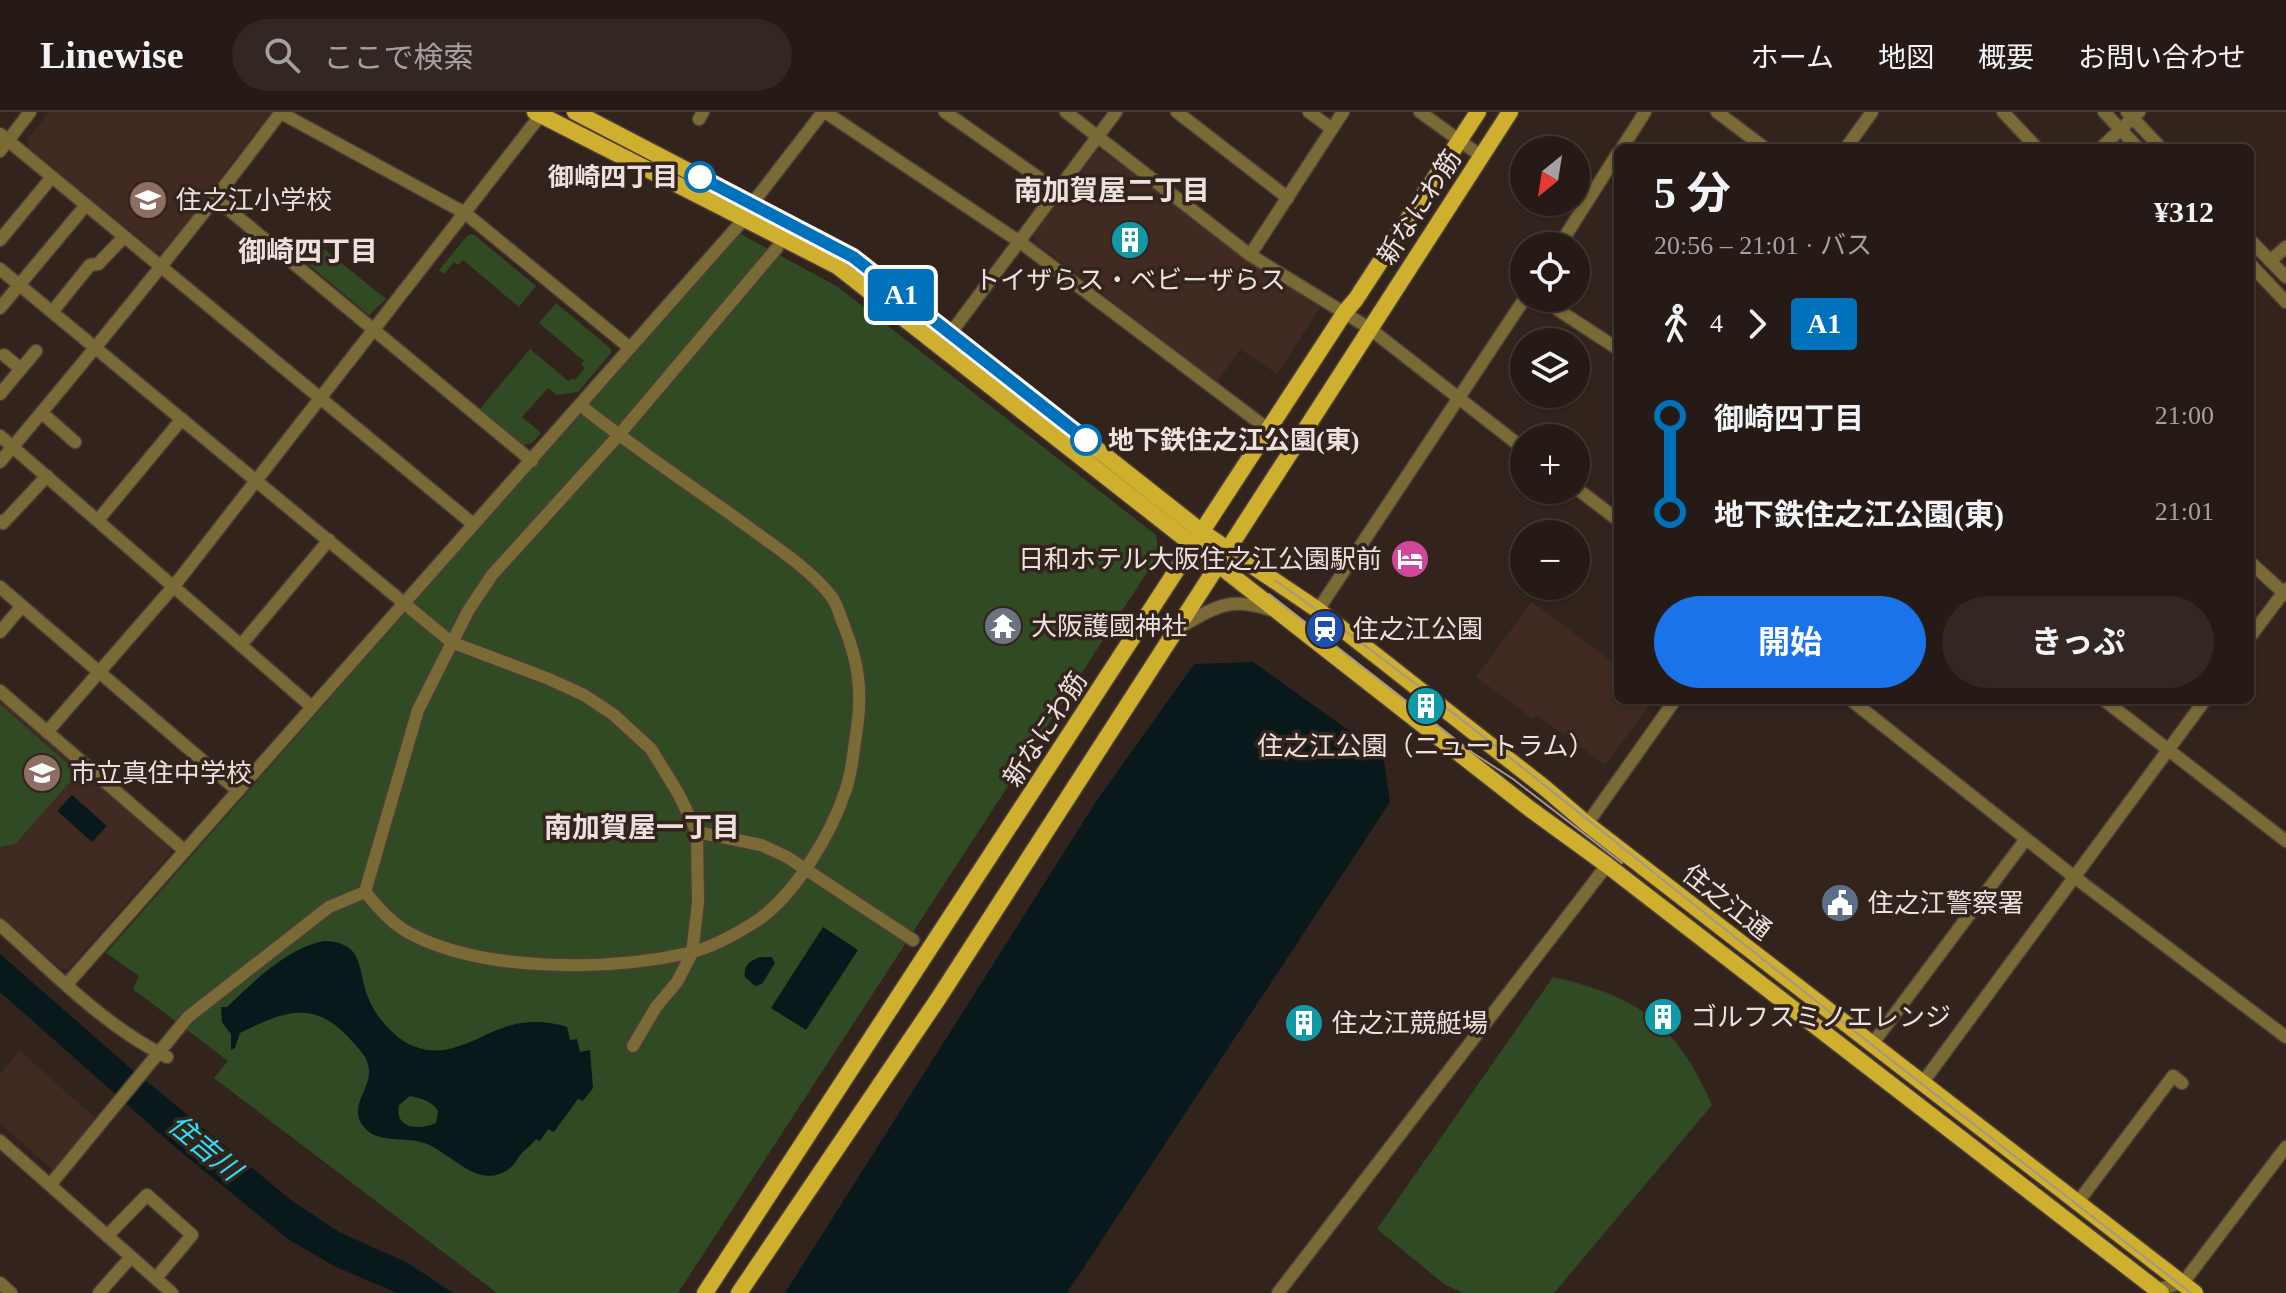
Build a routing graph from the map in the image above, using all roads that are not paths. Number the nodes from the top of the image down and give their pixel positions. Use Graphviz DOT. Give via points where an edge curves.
graph roads {
  1 [pos="30,112"];
  2 [pos="281,112"];
  3 [pos="575,112"];
  4 [pos="824,112"];
  5 [pos="945,112"];
  6 [pos="1066,112"];
  7 [pos="1116,112"];
  8 [pos="1177,112"];
  9 [pos="1309,112"];
  10 [pos="1343,112"];
  11 [pos="1420,112"];
  12 [pos="1478,112"];
  13 [pos="1510,112"];
  14 [pos="1645,112"];
  15 [pos="1717,112"];
  16 [pos="1872,112"];
  17 [pos="2003,112"];
  18 [pos="2104,112"];
  19 [pos="540,113"];
  20 [pos="2133,114"];
  21 [pos="1332,129"];
  22 [pos="2121,130"];
  23 [pos="1099,138"];
  24 [pos="1459,141"];
  25 [pos="3,142"];
  26 [pos="1625,144"];
  27 [pos="1760,144"];
  28 [pos="1849,144"];
  29 [pos="2033,144"];
  30 [pos="2105,144"];
  31 [pos="2134,144"];
  32 [pos="2158,144"];
  33 [pos="1481,156"];
  34 [pos="1614,159"];
  35 [pos="52,177"];
  36 [pos="1059,192"];
  37 [pos="1288,198"];
  38 [pos="216,199"];
  39 [pos="86,205"];
  40 [pos="749,211"];
  41 [pos="465,213"];
  42 [pos="1568,232"];
  43 [pos="124,237"];
  44 [pos="0,240"];
  45 [pos="1020,242"];
  46 [pos="2254,244"];
  47 [pos="2286,247"];
  48 [pos="777,248"];
  49 [pos="1250,255"];
  50 [pos="2270,261"];
  51 [pos="161,267"];
  52 [pos="2254,268"];
  53 [pos="0,269"];
  54 [pos="2286,277"];
  55 [pos="19,285"];
  56 [pos="2286,302"];
  57 [pos="0,308"];
  58 [pos="52,312"];
  59 [pos="1345,312"];
  60 [pos="1516,312"];
  61 [pos="1561,312"];
  62 [pos="1369,328"];
  63 [pos="373,330"];
  64 [pos="945,341"];
  65 [pos="13,344"];
  66 [pos="1614,346"];
  67 [pos="96,348"];
  68 [pos="630,348"];
  69 [pos="36,351"];
  70 [pos="2,357"];
  71 [pos="21,369"];
  72 [pos="0,394"];
  73 [pos="320,398"];
  74 [pos="1458,399"];
  75 [pos="580,405"];
  76 [pos="42,413"];
  77 [pos="182,419"];
  78 [pos="1269,430"];
  79 [pos="0,436"];
  80 [pos="618,436"];
  81 [pos="1510,438"];
  82 [pos="75,442"];
  83 [pos="13,447"];
  84 [pos="532,461"];
  85 [pos="0,462"];
  86 [pos="47,476"];
  87 [pos="257,481"];
  88 [pos="1590,499"];
  89 [pos="1614,517"];
  90 [pos="98,520"];
  91 [pos="0,521"];
  92 [pos="473,524"];
  93 [pos="1198,539"];
  94 [pos="329,540"];
  95 [pos="1228,549"];
  96 [pos="2254,565"];
  97 [pos="1219,566"];
  98 [pos="174,586"];
  99 [pos="0,587"];
  100 [pos="2285,592"];
  101 [pos="407,605"];
  102 [pos="22,606"];
  103 [pos="1318,610"];
  104 [pos="1281,614"];
  105 [pos="1179,628"];
  106 [pos="0,632"];
  107 [pos="2254,632"];
  108 [pos="451,642"];
  109 [pos="241,645"];
  110 [pos="99,674"];
  111 [pos="0,691"];
  112 [pos="1672,704"];
  113 [pos="1856,704"];
  114 [pos="2109,704"];
  115 [pos="2202,704"];
  116 [pos="312,707"];
  117 [pos="47,732"];
  118 [pos="2169,750"];
  119 [pos="238,791"];
  120 [pos="1587,824"];
  121 [pos="697,832"];
  122 [pos="2026,839"];
  123 [pos="2286,841"];
  124 [pos="185,851"];
  125 [pos="1607,865"];
  126 [pos="804,871"];
  127 [pos="2073,876"];
  128 [pos="365,892"];
  129 [pos="0,925"];
  130 [pos="913,940"];
  131 [pos="692,953"];
  132 [pos="67,984"];
  133 [pos="2286,1037"];
  134 [pos="1873,1043"];
  135 [pos="633,1046"];
  136 [pos="159,1055"];
  137 [pos="1923,1082"];
  138 [pos="2182,1083"];
  139 [pos="0,1141"];
  140 [pos="2286,1147"];
  141 [pos="50,1185"];
  142 [pos="2078,1202"];
  143 [pos="107,1236"];
  144 [pos="131,1257"];
  145 [pos="156,1278"];
  146 [pos="0,1283"];
  147 [pos="2187,1290"];
  148 [pos="2156,1292"];
  149 [pos="11,1293"];
  150 [pos="99,1293"];
  151 [pos="172,1293"];
  152 [pos="705,1293"];
  153 [pos="739,1293"];
  154 [pos="1278,1293"];
  1 -- 25 [label="street"];
  2 -- 38 [label="street"];
  2 -- 41 [label="street"];
  3 -- 40 [label="main road"];
  4 -- 40 [label="street"];
  4 -- 45 [label="street"];
  5 -- 36 [label="street"];
  6 -- 23 [label="street"];
  7 -- 23 [label="street"];
  8 -- 37 [label="street"];
  9 -- 21 [label="street"];
  10 -- 21 [label="street"];
  11 -- 24 [label="street"];
  12 -- 24 [label="main road, 新なにわ筋"];
  13 -- 33 [label="main road, 新なにわ筋"];
  14 -- 26 [label="street"];
  15 -- 27 [label="street"];
  16 -- 28 [label="street"];
  17 -- 29 [label="street"];
  18 -- 22 [label="street"];
  19 -- 40 [label="main road"];
  19 -- 41 [label="street"];
  20 -- 22 [label="street"];
  20 -- 32 [label="street"];
  21 -- 37 [label="street"];
  22 -- 30 [label="street"];
  22 -- 31 [label="street"];
  23 -- 36 [label="street"];
  23 -- 49 [label="street"];
  24 -- 33 [label="street"];
  24 -- 59 [label="main road, 新なにわ筋"];
  25 -- 35 [label="street"];
  33 -- 62 [label="main road, 新なにわ筋"];
  34 -- 42 [label="street"];
  35 -- 39 [label="street"];
  35 -- 44 [label="street"];
  36 -- 45 [label="street"];
  37 -- 49 [label="street"];
  38 -- 51 [label="street"];
  38 -- 63 [label="street"];
  39 -- 43 [label="street"];
  39 -- 55 [label="street"];
  40 -- 64 [label="main road"];
  40 -- 68 [label="street"];
  41 -- 63 [label="street"];
  41 -- 68 [label="street"];
  43 -- 51 [label="street"];
  43 -- 58 [label="street" via="98,264 90,265"];
  45 -- 64 [label="street"];
  45 -- 78 [label="street"];
  46 -- 50 [label="street"];
  47 -- 50 [label="street"];
  48 -- 80 [label="street"];
  49 -- 59 [label="street"];
  50 -- 54 [label="street"];
  51 -- 67 [label="street"];
  51 -- 73 [label="street"];
  52 -- 56 [label="street"];
  53 -- 55 [label="street"];
  55 -- 57 [label="street"];
  55 -- 58 [label="street"];
  58 -- 67 [label="street"];
  59 -- 62 [label="street"];
  59 -- 78 [label="main road, 新なにわ筋"];
  60 -- 74 [label="street"];
  61 -- 66 [label="street"];
  62 -- 74 [label="street"];
  62 -- 95 [label="main road, 新なにわ筋"];
  63 -- 73 [label="street"];
  63 -- 84 [label="street"];
  64 -- 93 [label="main road"];
  65 -- 70 [label="street"];
  67 -- 76 [label="street"];
  67 -- 77 [label="street"];
  68 -- 75 [label="street"];
  69 -- 71 [label="street"];
  70 -- 71 [label="street"];
  71 -- 72 [label="street"];
  73 -- 87 [label="street"];
  73 -- 92 [label="street"];
  74 -- 81 [label="street"];
  74 -- 103 [label="street"];
  75 -- 80 [label="street"];
  75 -- 84 [label="street"];
  76 -- 82 [label="street"];
  76 -- 83 [label="street"];
  77 -- 87 [label="street"];
  77 -- 90 [label="street"];
  78 -- 93 [label="main road, 新なにわ筋"];
  79 -- 83 [label="street"];
  80 -- 108 [label="street" via="492,575"];
  80 -- 126 [label="street" via="777,548 833,597 850,642 861,705 847,788"];
  83 -- 85 [label="street"];
  83 -- 86 [label="street"];
  84 -- 92 [label="street"];
  86 -- 90 [label="street"];
  86 -- 91 [label="street"];
  87 -- 94 [label="street"];
  87 -- 98 [label="street"];
  88 -- 89 [label="street"];
  90 -- 98 [label="street"];
  92 -- 101 [label="street"];
  93 -- 95 [label="main road, 住之江通"];
  93 -- 97 [label="main road, 住之江通"];
  93 -- 152 [label="main road, 新なにわ筋"];
  94 -- 101 [label="street"];
  94 -- 109 [label="street"];
  95 -- 97 [label="main road, 新なにわ筋"];
  95 -- 103 [label="main road, 住之江通"];
  96 -- 100 [label="street"];
  97 -- 104 [label="main road, 住之江通"];
  97 -- 105 [label="main road, 新なにわ筋"];
  98 -- 109 [label="street"];
  98 -- 110 [label="street"];
  99 -- 102 [label="street"];
  100 -- 107 [label="street"];
  101 -- 108 [label="street"];
  101 -- 116 [label="street"];
  102 -- 106 [label="street"];
  102 -- 110 [label="street"];
  103 -- 120 [label="main road, 住之江通"];
  104 -- 105 [label="street" via="1252,604 1221,605"];
  104 -- 125 [label="main road, 住之江通"];
  105 -- 153 [label="main road, 新なにわ筋"];
  108 -- 121 [label="street" via="549,679 614,715 651,749"];
  108 -- 128 [label="street" via="418,710"];
  109 -- 116 [label="street"];
  110 -- 117 [label="street"];
  110 -- 119 [label="street"];
  111 -- 117 [label="street"];
  112 -- 120 [label="street"];
  113 -- 122 [label="street"];
  114 -- 118 [label="street"];
  115 -- 118 [label="street"];
  116 -- 119 [label="street"];
  117 -- 124 [label="street"];
  118 -- 123 [label="street"];
  118 -- 127 [label="street"];
  119 -- 124 [label="street"];
  120 -- 134 [label="main road, 住之江通"];
  121 -- 126 [label="street" via="761,845"];
  121 -- 131 [label="street"];
  122 -- 127 [label="street"];
  122 -- 134 [label="street"];
  124 -- 132 [label="street"];
  125 -- 148 [label="main road, 住之江通"];
  125 -- 154 [label="street"];
  126 -- 130 [label="street"];
  126 -- 131 [label="street" via="756,922"];
  127 -- 133 [label="street"];
  127 -- 137 [label="street"];
  128 -- 131 [label="street" via="405,930 438,945 488,957 563,966"];
  128 -- 136 [label="street" via="329,907 188,1017"];
  129 -- 132 [label="street"];
  131 -- 135 [label="street"];
  132 -- 136 [label="street"];
  134 -- 137 [label="main road, 住之江通"];
  136 -- 141 [label="street"];
  137 -- 142 [label="main road, 住之江通"];
  138 -- 142 [label="street" via="2173,1076"];
  139 -- 141 [label="street"];
  140 -- 147 [label="street"];
  141 -- 143 [label="street"];
  142 -- 147 [label="main road, 住之江通"];
  143 -- 144 [label="street"];
  143 -- 145 [label="street" via="147,1195 192,1235"];
  144 -- 145 [label="street"];
  144 -- 150 [label="street"];
  145 -- 151 [label="street"];
  146 -- 149 [label="street"];
  147 -- 148 [label="street"];
}
